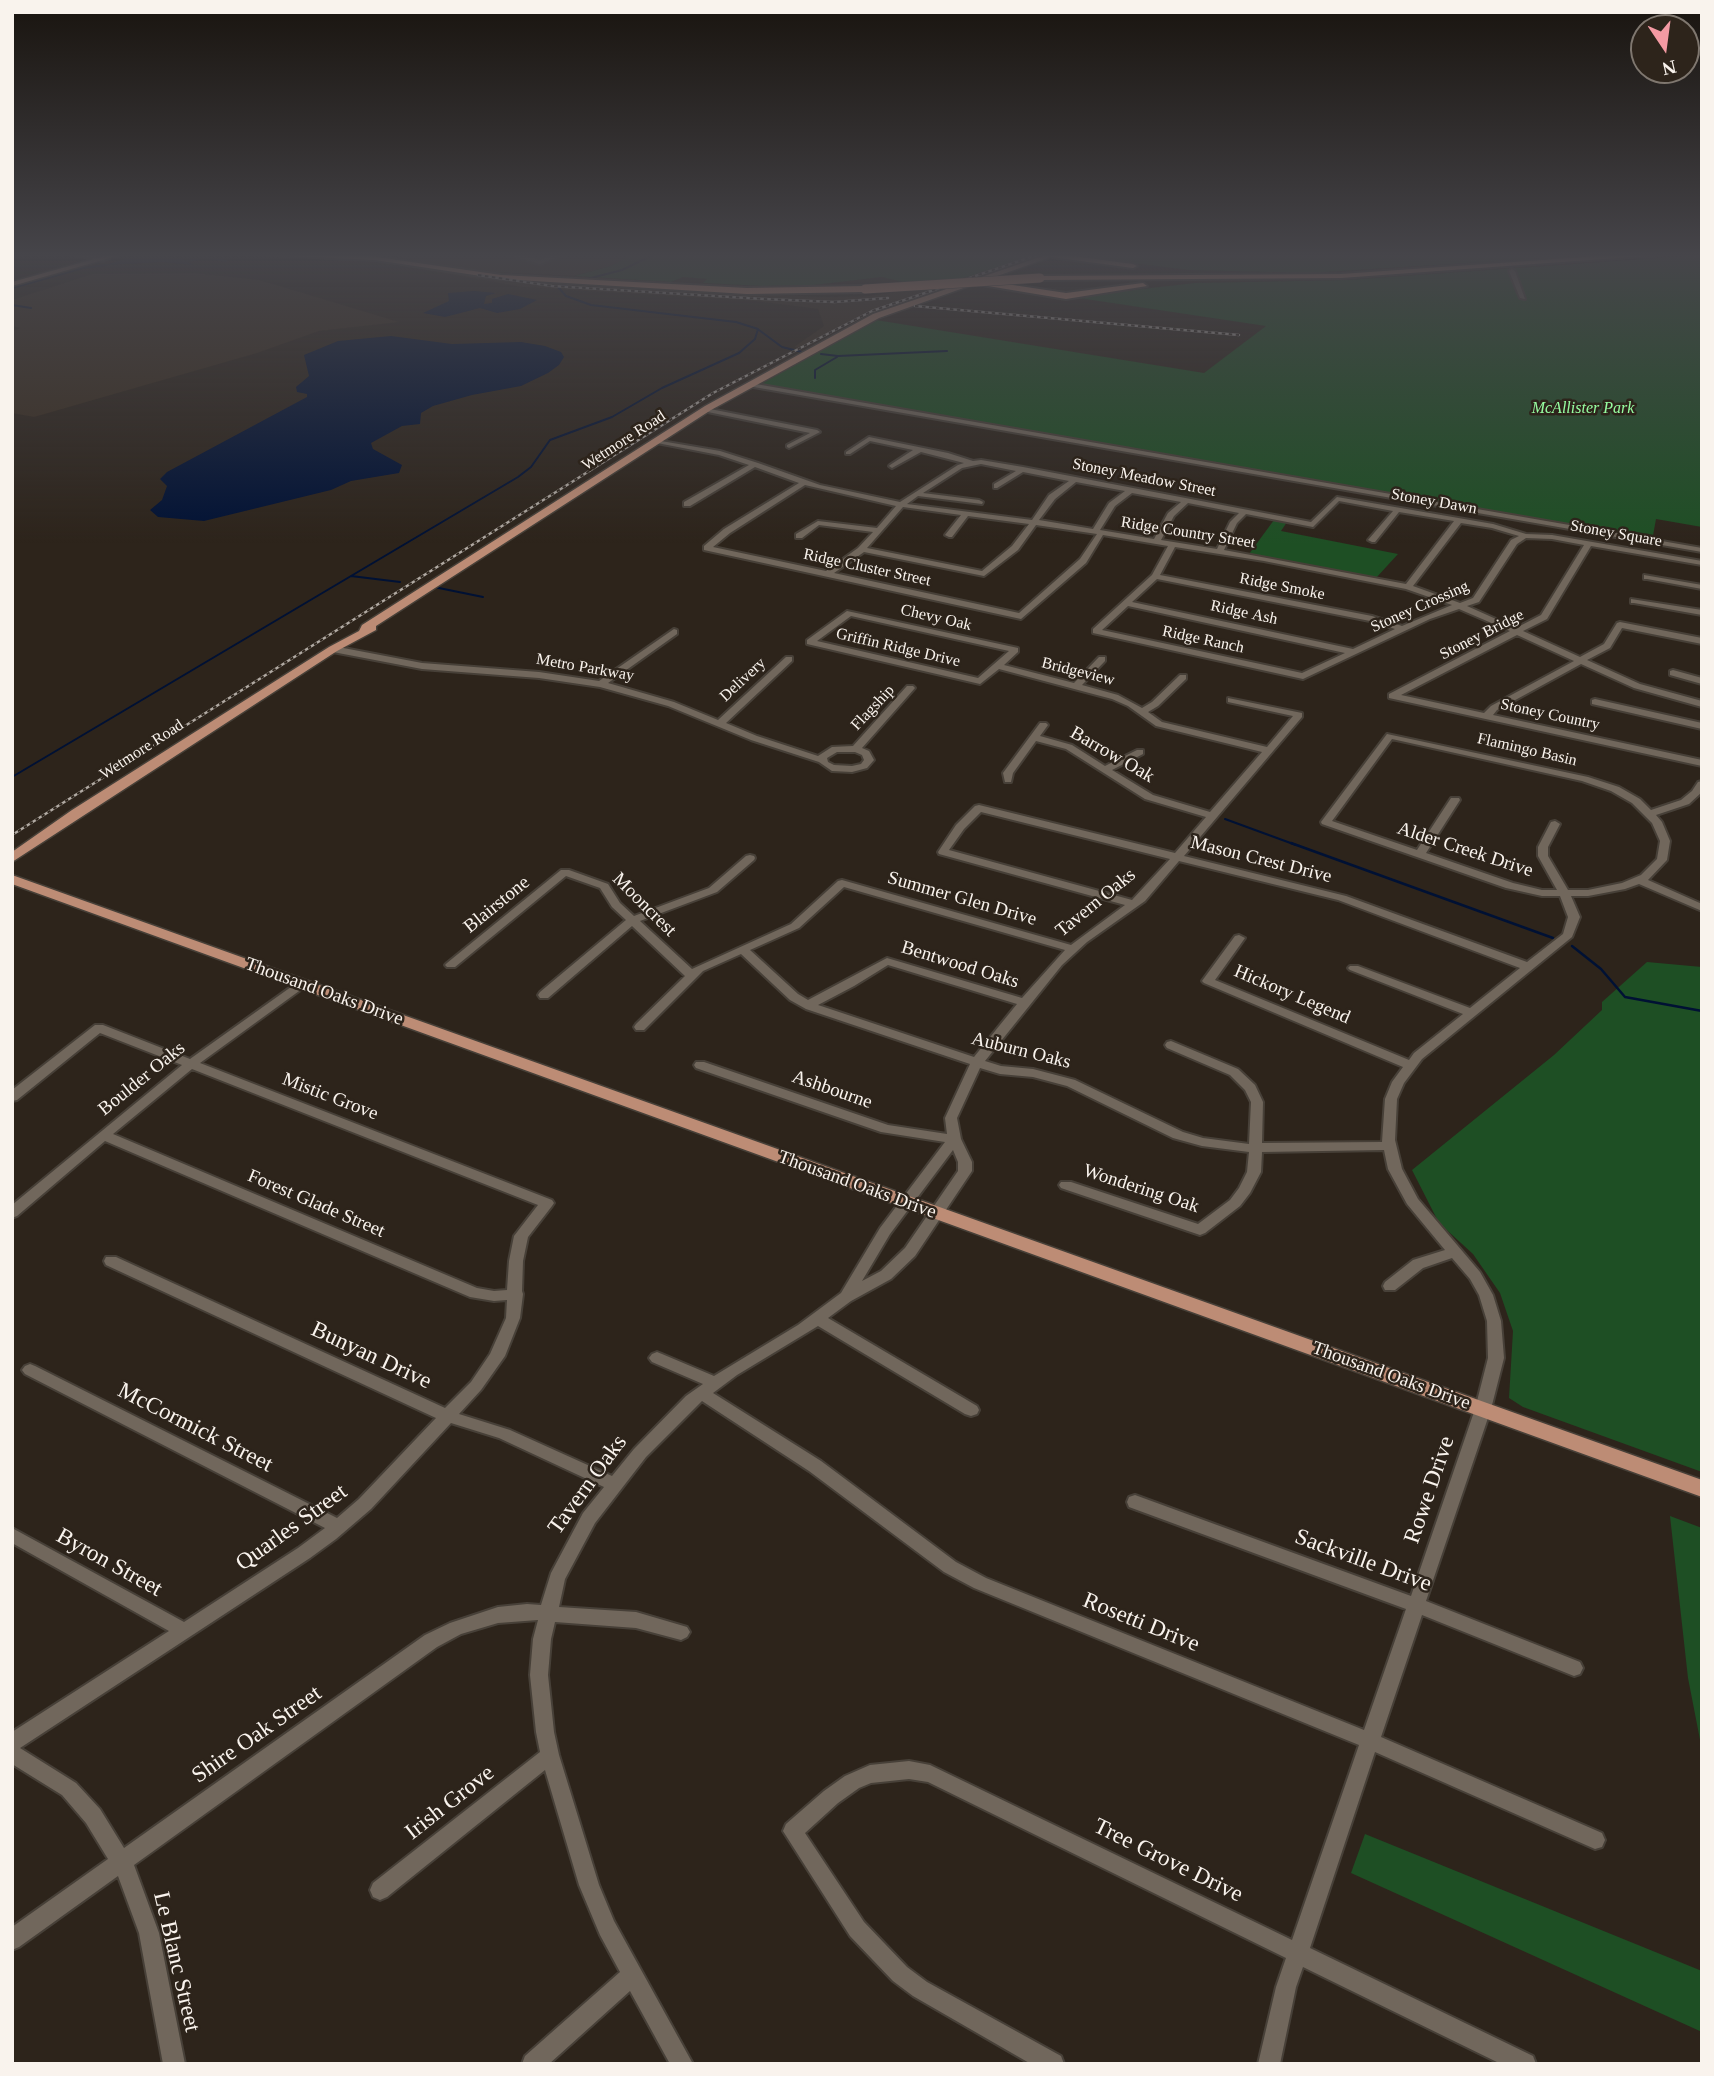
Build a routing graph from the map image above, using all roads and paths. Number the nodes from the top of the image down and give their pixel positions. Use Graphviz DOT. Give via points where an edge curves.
graph roads {
  1 [pos="813,350"];
  2 [pos="750,385"];
  3 [pos="705,410"];
  4 [pos="655,442"];
  5 [pos="789,446"];
  6 [pos="920,449"];
  7 [pos="848,453"];
  8 [pos="971,463"];
  9 [pos="756,464"];
  10 [pos="892,466"];
  11 [pos="1023,469"];
  12 [pos="1076,479"];
  13 [pos="805,482"];
  14 [pos="997,486"];
  15 [pos="1131,490"];
  16 [pos="916,494"];
  17 [pos="1186,501"];
  18 [pos="979,502"];
  19 [pos="687,503"];
  20 [pos="901,505"];
  21 [pos="1398,509"];
  22 [pos="1244,512"];
  23 [pos="967,514"];
  24 [pos="1459,520"];
  25 [pos="1034,522"];
  26 [pos="1313,525"];
  27 [pos="878,530"];
  28 [pos="1098,533"];
  29 [pos="949,535"];
  30 [pos="799,536"];
  31 [pos="1525,537"];
  32 [pos="1372,540"];
  33 [pos="1156,542"];
  34 [pos="1589,543"];
  35 [pos="1173,544"];
  36 [pos="862,549"];
  37 [pos="1702,550"];
  38 [pos="1219,552"];
  39 [pos="1702,563"];
  40 [pos="828,574"];
  41 [pos="1155,576"];
  42 [pos="1647,577"];
  43 [pos="1408,587"];
  44 [pos="1702,587"];
  45 [pos="1634,601"];
  46 [pos="1126,603"];
  47 [pos="1459,606"];
  48 [pos="850,613"];
  49 [pos="1702,613"];
  50 [pos="1403,629"];
  51 [pos="674,632"];
  52 [pos="1518,632"];
  53 [pos="1702,641"];
  54 [pos="810,642"];
  55 [pos="333,649"];
  56 [pos="1355,652"];
  57 [pos="789,659"];
  58 [pos="1102,659"];
  59 [pos="1581,660"];
  60 [pos="998,666"];
  61 [pos="1673,673"];
  62 [pos="1303,676"];
  63 [pos="1183,677"];
  64 [pos="1702,681"];
  65 [pos="601,684"];
  66 [pos="1075,687"];
  67 [pos="910,688"];
  68 [pos="1392,696"];
  69 [pos="1231,700"];
  70 [pos="1595,702"];
  71 [pos="1702,704"];
  72 [pos="1141,712"];
  73 [pos="1299,715"];
  74 [pos="1486,717"];
  75 [pos="719,724"];
  76 [pos="1043,725"];
  77 [pos="1702,726"];
  78 [pos="1034,737"];
  79 [pos="856,749"];
  80 [pos="1268,750"];
  81 [pos="1140,752"];
  82 [pos="822,760"];
  83 [pos="1702,763"];
  84 [pos="1104,770"];
  85 [pos="1008,780"];
  86 [pos="1702,784"];
  87 [pos="1455,800"];
  88 [pos="1651,813"];
  89 [pos="1212,816"];
  90 [pos="1326,822"];
  91 [pos="1555,824"];
  92 [pos="1420,854"];
  93 [pos="1177,857"];
  94 [pos="12,858"];
  95 [pos="750,858"];
  96 [pos="565,872"];
  97 [pos="12,879"];
  98 [pos="1639,880"];
  99 [pos="842,883"];
  100 [pos="1565,894"];
  101 [pos="1134,904"];
  102 [pos="1702,908"];
  103 [pos="633,920"];
  104 [pos="1239,939"];
  105 [pos="1073,949"];
  106 [pos="743,950"];
  107 [pos="451,965"];
  108 [pos="1529,967"];
  109 [pos="1354,968"];
  110 [pos="691,975"];
  111 [pos="302,984"];
  112 [pos="544,995"];
  113 [pos="1023,1002"];
  114 [pos="807,1005"];
  115 [pos="1471,1013"];
  116 [pos="640,1027"];
  117 [pos="1171,1045"];
  118 [pos="976,1062"];
  119 [pos="192,1063"];
  120 [pos="700,1065"];
  121 [pos="1410,1065"];
  122 [pos="12,1097"];
  123 [pos="103,1135"];
  124 [pos="954,1139"];
  125 [pos="1389,1146"];
  126 [pos="1255,1149"];
  127 [pos="1066,1185"];
  128 [pos="547,1203"];
  129 [pos="907,1204"];
  130 [pos="12,1213"];
  131 [pos="938,1214"];
  132 [pos="1455,1252"];
  133 [pos="111,1261"];
  134 [pos="1390,1286"];
  135 [pos="516,1294"];
  136 [pos="846,1297"];
  137 [pos="817,1318"];
  138 [pos="657,1358"];
  139 [pos="30,1370"];
  140 [pos="708,1388"];
  141 [pos="1483,1409"];
  142 [pos="971,1410"];
  143 [pos="447,1416"];
  144 [pos="615,1485"];
  145 [pos="1702,1489"];
  146 [pos="1135,1502"];
  147 [pos="339,1527"];
  148 [pos="12,1535"];
  149 [pos="1416,1605"];
  150 [pos="547,1613"];
  151 [pos="184,1631"];
  152 [pos="681,1632"];
  153 [pos="1574,1668"];
  154 [pos="1370,1741"];
  155 [pos="12,1743"];
  156 [pos="12,1754"];
  157 [pos="551,1755"];
  158 [pos="1595,1840"];
  159 [pos="121,1862"];
  160 [pos="380,1890"];
  161 [pos="12,1940"];
  162 [pos="1298,1952"];
  163 [pos="634,1974"];
  164 [pos="170,2062"];
  165 [pos="533,2064"];
  166 [pos="682,2064"];
  167 [pos="1053,2064"];
  168 [pos="1269,2064"];
  169 [pos="1525,2064"];
  1 -- 2 [label="main road, Wetmore Road"];
  2 -- 3 [label="main road, Wetmore Road"];
  2 -- 37 [label="street"];
  3 -- 4 [label="main road, Wetmore Road"];
  3 -- 5 [label="street" via="817,432"];
  4 -- 9 [label="street, Ridge Country Street"];
  4 -- 55 [label="main road, Wetmore Road"];
  6 -- 7 [label="street, Stoney Meadow Street" via="869,439"];
  6 -- 8 [label="street, Stoney Meadow Street"];
  6 -- 10 [label="street"];
  8 -- 11 [label="street, Stoney Meadow Street"];
  8 -- 16 [label="street"];
  9 -- 13 [label="street, Ridge Country Street"];
  9 -- 19 [label="street"];
  11 -- 12 [label="street, Stoney Meadow Street"];
  11 -- 14 [label="street"];
  12 -- 15 [label="street, Stoney Meadow Street"];
  12 -- 25 [label="street" via="1052,497"];
  13 -- 20 [label="street, Ridge Country Street"];
  13 -- 40 [label="street, Ridge Cluster Street" via="707,548"];
  15 -- 17 [label="street, Stoney Meadow Street"];
  15 -- 28 [label="street" via="1112,505"];
  16 -- 18 [label="street"];
  16 -- 20 [label="street"];
  17 -- 22 [label="street, Stoney Meadow Street"];
  17 -- 33 [label="street" via="1171,515"];
  20 -- 23 [label="street, Ridge Country Street"];
  20 -- 27 [label="street"];
  21 -- 24 [label="street, Stoney Dawn"];
  21 -- 26 [label="street, Stoney Dawn" via="1337,499"];
  21 -- 32 [label="street"];
  22 -- 26 [label="street, Stoney Meadow Street"];
  22 -- 38 [label="street"];
  23 -- 25 [label="street, Ridge Country Street"];
  23 -- 29 [label="street"];
  24 -- 31 [label="street, Stoney Dawn"];
  24 -- 43 [label="street"];
  25 -- 28 [label="street, Ridge Country Street"];
  25 -- 36 [label="street" via="1012,552 984,574"];
  27 -- 30 [label="street" via="818,523"];
  27 -- 36 [label="street"];
  28 -- 33 [label="street, Ridge Country Street"];
  28 -- 40 [label="street, Ridge Cluster Street" via="1083,561 1021,616"];
  31 -- 34 [label="street, Stoney Square"];
  31 -- 47 [label="street, Stoney Crossing" via="1514,542 1479,597"];
  33 -- 35 [label="street, Ridge Country Street"];
  34 -- 39 [label="street, Stoney Square"];
  34 -- 52 [label="street, Stoney Bridge" via="1544,617"];
  35 -- 38 [label="street, Ridge Country Street"];
  35 -- 41 [label="street"];
  36 -- 40 [label="street"];
  38 -- 43 [label="street, Ridge Country Street"];
  41 -- 46 [label="street"];
  41 -- 50 [label="street, Ridge Smoke"];
  42 -- 44 [label="street"];
  43 -- 47 [label="street, Ridge Country Street"];
  45 -- 49 [label="street"];
  46 -- 56 [label="street, Ridge Ash"];
  46 -- 62 [label="street, Ridge Ranch" via="1096,631"];
  47 -- 50 [label="street, Stoney Crossing"];
  47 -- 52 [label="street, Ridge Country Street"];
  48 -- 54 [label="street"];
  48 -- 60 [label="street, Chevy Oak" via="1015,650"];
  50 -- 56 [label="street, Stoney Crossing"];
  51 -- 65 [label="street"];
  52 -- 59 [label="street, Ridge Country Street"];
  52 -- 68 [label="street, Stoney Bridge"];
  53 -- 59 [label="street" via="1620,625 1607,646"];
  54 -- 60 [label="street, Griffin Ridge Drive" via="980,681"];
  55 -- 65 [label="street, Metro Parkway" via="422,666"];
  55 -- 94 [label="main road, Wetmore Road"];
  56 -- 62 [label="street, Stoney Crossing"];
  57 -- 75 [label="street, Delivery"];
  58 -- 66 [label="street"];
  59 -- 71 [label="street, Ridge Country Street" via="1644,688"];
  59 -- 74 [label="street" via="1494,708"];
  60 -- 66 [label="street, Bridgeview"];
  61 -- 64 [label="street"];
  63 -- 72 [label="street"];
  65 -- 75 [label="street, Metro Parkway" via="671,704"];
  66 -- 72 [label="street, Bridgeview" via="1115,696"];
  67 -- 79 [label="street, Flagship"];
  68 -- 74 [label="street, Stoney Country"];
  69 -- 73 [label="street"];
  70 -- 77 [label="street"];
  72 -- 80 [label="street, Bridgeview" via="1158,724"];
  73 -- 80 [label="street, Tavern Oaks"];
  74 -- 83 [label="street, Stoney Country"];
  75 -- 82 [label="street, Metro Parkway"];
  76 -- 78 [label="street"];
  78 -- 84 [label="street, Barrow Oak" via="1069,747"];
  78 -- 85 [label="street" via="1008,773"];
  79 -- 82 [label="street, Flagship" via="829,751"];
  79 -- 82 [label="street, Flagship" via="869,760 859,768 839,769"];
  80 -- 89 [label="street, Tavern Oaks"];
  81 -- 84 [label="street"];
  84 -- 89 [label="street, Barrow Oak" via="1149,797"];
  86 -- 88 [label="street" via="1685,802"];
  87 -- 92 [label="street"];
  88 -- 90 [label="street, Flamingo Basin" via="1602,784 1390,736"];
  88 -- 98 [label="street, Alder Creek Drive" via="1661,829 1665,849 1658,865"];
  89 -- 93 [label="street, Tavern Oaks"];
  90 -- 92 [label="street, Alder Creek Drive"];
  91 -- 100 [label="street, Rowe Drive" via="1543,856"];
  92 -- 100 [label="street, Alder Creek Drive" via="1518,888"];
  93 -- 101 [label="street, Tavern Oaks"];
  93 -- 101 [label="street, Mason Crest Drive" via="979,808 943,852"];
  93 -- 108 [label="street, Mason Crest Drive" via="1342,898"];
  95 -- 103 [label="street" via="713,891"];
  96 -- 103 [label="street, Mooncrest" via="604,886"];
  96 -- 107 [label="street, Blairstone"];
  97 -- 111 [label="main road, Thousand Oaks Drive"];
  98 -- 100 [label="street, Alder Creek Drive" via="1604,891"];
  98 -- 102 [label="street"];
  99 -- 105 [label="street, Summer Glen Drive"];
  99 -- 106 [label="street" via="795,926"];
  100 -- 108 [label="street, Rowe Drive" via="1574,918 1572,926"];
  101 -- 105 [label="street, Tavern Oaks"];
  103 -- 110 [label="street, Mooncrest"];
  103 -- 112 [label="street"];
  104 -- 121 [label="street, Hickory Legend" via="1208,981"];
  105 -- 113 [label="street, Tavern Oaks"];
  106 -- 110 [label="street"];
  106 -- 114 [label="street, Auburn Oaks"];
  108 -- 115 [label="street, Rowe Drive"];
  109 -- 115 [label="street"];
  110 -- 116 [label="street"];
  111 -- 119 [label="street, Boulder Oaks"];
  111 -- 129 [label="main road, Thousand Oaks Drive"];
  113 -- 114 [label="street, Bentwood Oaks" via="887,961"];
  113 -- 118 [label="street, Tavern Oaks"];
  114 -- 118 [label="street, Auburn Oaks"];
  115 -- 121 [label="street, Rowe Drive"];
  117 -- 126 [label="street, Wondering Oak" via="1244,1080 1257,1102"];
  118 -- 124 [label="street, Tavern Oaks" via="951,1118"];
  118 -- 126 [label="street, Auburn Oaks" via="1072,1083 1178,1135"];
  119 -- 122 [label="street, Mistic Grove" via="99,1028"];
  119 -- 123 [label="street, Boulder Oaks"];
  119 -- 128 [label="street, Mistic Grove"];
  120 -- 124 [label="street, Ashbourne" via="886,1129"];
  121 -- 125 [label="street, Rowe Drive" via="1391,1099"];
  123 -- 130 [label="street, Boulder Oaks"];
  123 -- 135 [label="street, Forest Glade Street" via="475,1293"];
  124 -- 129 [label="street, Tavern Oaks"];
  124 -- 131 [label="street, Tavern Oaks" via="965,1171"];
  125 -- 126 [label="street, Auburn Oaks"];
  125 -- 132 [label="street, Rowe Drive" via="1412,1201"];
  126 -- 127 [label="street, Wondering Oak" via="1254,1172 1245,1190 1200,1230"];
  128 -- 135 [label="street, Quarles Street" via="521,1236"];
  129 -- 131 [label="main road, Thousand Oaks Drive"];
  129 -- 136 [label="street, Tavern Oaks" via="885,1231"];
  131 -- 136 [label="street, Tavern Oaks" via="886,1275"];
  131 -- 141 [label="main road, Thousand Oaks Drive"];
  132 -- 134 [label="street" via="1418,1264"];
  132 -- 141 [label="street, Rowe Drive" via="1486,1295 1494,1321 1496,1358"];
  133 -- 143 [label="street, Bunyan Drive"];
  135 -- 143 [label="street, Quarles Street" via="513,1318 497,1356"];
  136 -- 137 [label="street, Tavern Oaks"];
  137 -- 140 [label="street, Tavern Oaks"];
  137 -- 142 [label="street"];
  138 -- 140 [label="street, Rosetti Drive"];
  139 -- 147 [label="street, McCormick Street"];
  140 -- 144 [label="street, Tavern Oaks" via="640,1453"];
  140 -- 154 [label="street, Rosetti Drive" via="950,1567 980,1583"];
  141 -- 145 [label="main road, Thousand Oaks Drive"];
  141 -- 149 [label="street, Rowe Drive"];
  143 -- 144 [label="street, Bunyan Drive" via="504,1434"];
  143 -- 147 [label="street, Quarles Street"];
  144 -- 150 [label="street, Tavern Oaks" via="570,1550"];
  146 -- 149 [label="street, Sackville Drive"];
  147 -- 151 [label="street, Quarles Street"];
  148 -- 151 [label="street, Byron Street"];
  149 -- 153 [label="street, Sackville Drive"];
  149 -- 154 [label="street, Rowe Drive"];
  150 -- 152 [label="street, Shire Oak Street" via="636,1620"];
  150 -- 157 [label="street, Tavern Oaks" via="539,1675"];
  150 -- 159 [label="street, Shire Oak Street" via="498,1615 443,1634"];
  151 -- 155 [label="street, Quarles Street"];
  154 -- 158 [label="street, Rosetti Drive"];
  154 -- 162 [label="street, Rowe Drive"];
  156 -- 159 [label="street, Le Blanc Street" via="69,1789 93,1816"];
  157 -- 160 [label="street, Irish Grove"];
  157 -- 163 [label="street, Tavern Oaks" via="589,1885"];
  159 -- 161 [label="street, Shire Oak Street"];
  159 -- 164 [label="street, Le Blanc Street" via="149,1933"];
  162 -- 167 [label="street, Tree Grove Drive" via="930,1774 909,1770 870,1773 831,1797 793,1831 857,1929 900,1974"];
  162 -- 168 [label="street, Rowe Drive"];
  162 -- 169 [label="street, Tree Grove Drive"];
  163 -- 165 [label="street"];
  163 -- 166 [label="street, Tavern Oaks"];
}
